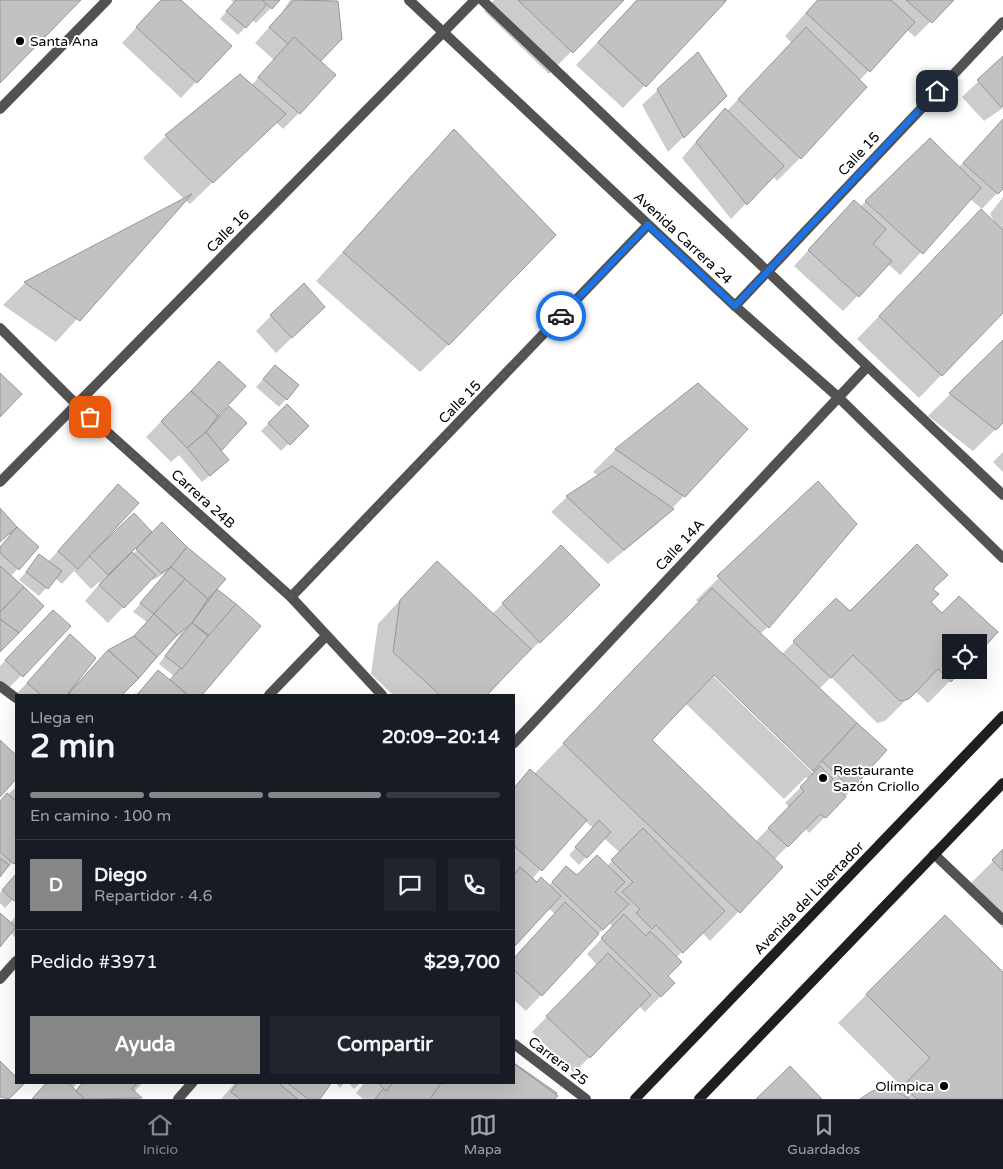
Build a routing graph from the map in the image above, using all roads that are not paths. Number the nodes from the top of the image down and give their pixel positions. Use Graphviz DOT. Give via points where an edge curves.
graph roads {
  1 [pos="107,0"];
  2 [pos="409,0"];
  3 [pos="475,0"];
  4 [pos="482,0"];
  5 [pos="1003,22"];
  6 [pos="443,33"];
  7 [pos="0,110"];
  8 [pos="648,225"];
  9 [pos="767,272"];
  10 [pos="735,306"];
  11 [pos="0,328"];
  12 [pos="867,367"];
  13 [pos="837,396"];
  14 [pos="76,404"];
  15 [pos="0,482"];
  16 [pos="1003,495"];
  17 [pos="1003,558"];
  18 [pos="291,597"];
  19 [pos="326,636"];
  20 [pos="0,686"];
  21 [pos="270,694"];
  22 [pos="381,694"];
  23 [pos="15,697"];
  24 [pos="1003,716"];
  25 [pos="515,742"];
  26 [pos="1003,783"];
  27 [pos="934,854"];
  28 [pos="1003,920"];
  29 [pos="15,962"];
  30 [pos="0,978"];
  31 [pos="515,1045"];
  32 [pos="191,1084"];
  33 [pos="178,1099"];
  34 [pos="586,1099"];
  35 [pos="635,1099"];
  36 [pos="699,1099"];
  1 -- 7 [label="street"];
  2 -- 6 [label="street, Avenida Carrera 24"];
  3 -- 6 [label="street, Calle 16"];
  4 -- 9 [label="street"];
  5 -- 9 [label="street, Calle 15"];
  6 -- 8 [label="street, Avenida Carrera 24"];
  6 -- 14 [label="street, Calle 16"];
  8 -- 10 [label="street, Avenida Carrera 24"];
  8 -- 18 [label="street, Calle 15"];
  9 -- 10 [label="street, Calle 15"];
  9 -- 12 [label="street"];
  10 -- 13 [label="street, Avenida Carrera 24"];
  11 -- 14 [label="street, Carrera 24B"];
  12 -- 13 [label="street, Calle 14A"];
  12 -- 16 [label="street"];
  13 -- 17 [label="street, Avenida Carrera 24"];
  13 -- 25 [label="street, Calle 14A"];
  14 -- 15 [label="street, Calle 16"];
  14 -- 18 [label="street, Carrera 24B"];
  18 -- 19 [label="street, Carrera 24B"];
  19 -- 21 [label="street"];
  19 -- 22 [label="street, Carrera 24B"];
  20 -- 23 [label="street"];
  24 -- 35 [label="main road, Avenida del Libertador"];
  26 -- 27 [label="main road"];
  27 -- 28 [label="street"];
  27 -- 36 [label="main road"];
  29 -- 30 [label="street"];
  31 -- 34 [label="street, Carrera 25"];
  32 -- 33 [label="street"];
}
